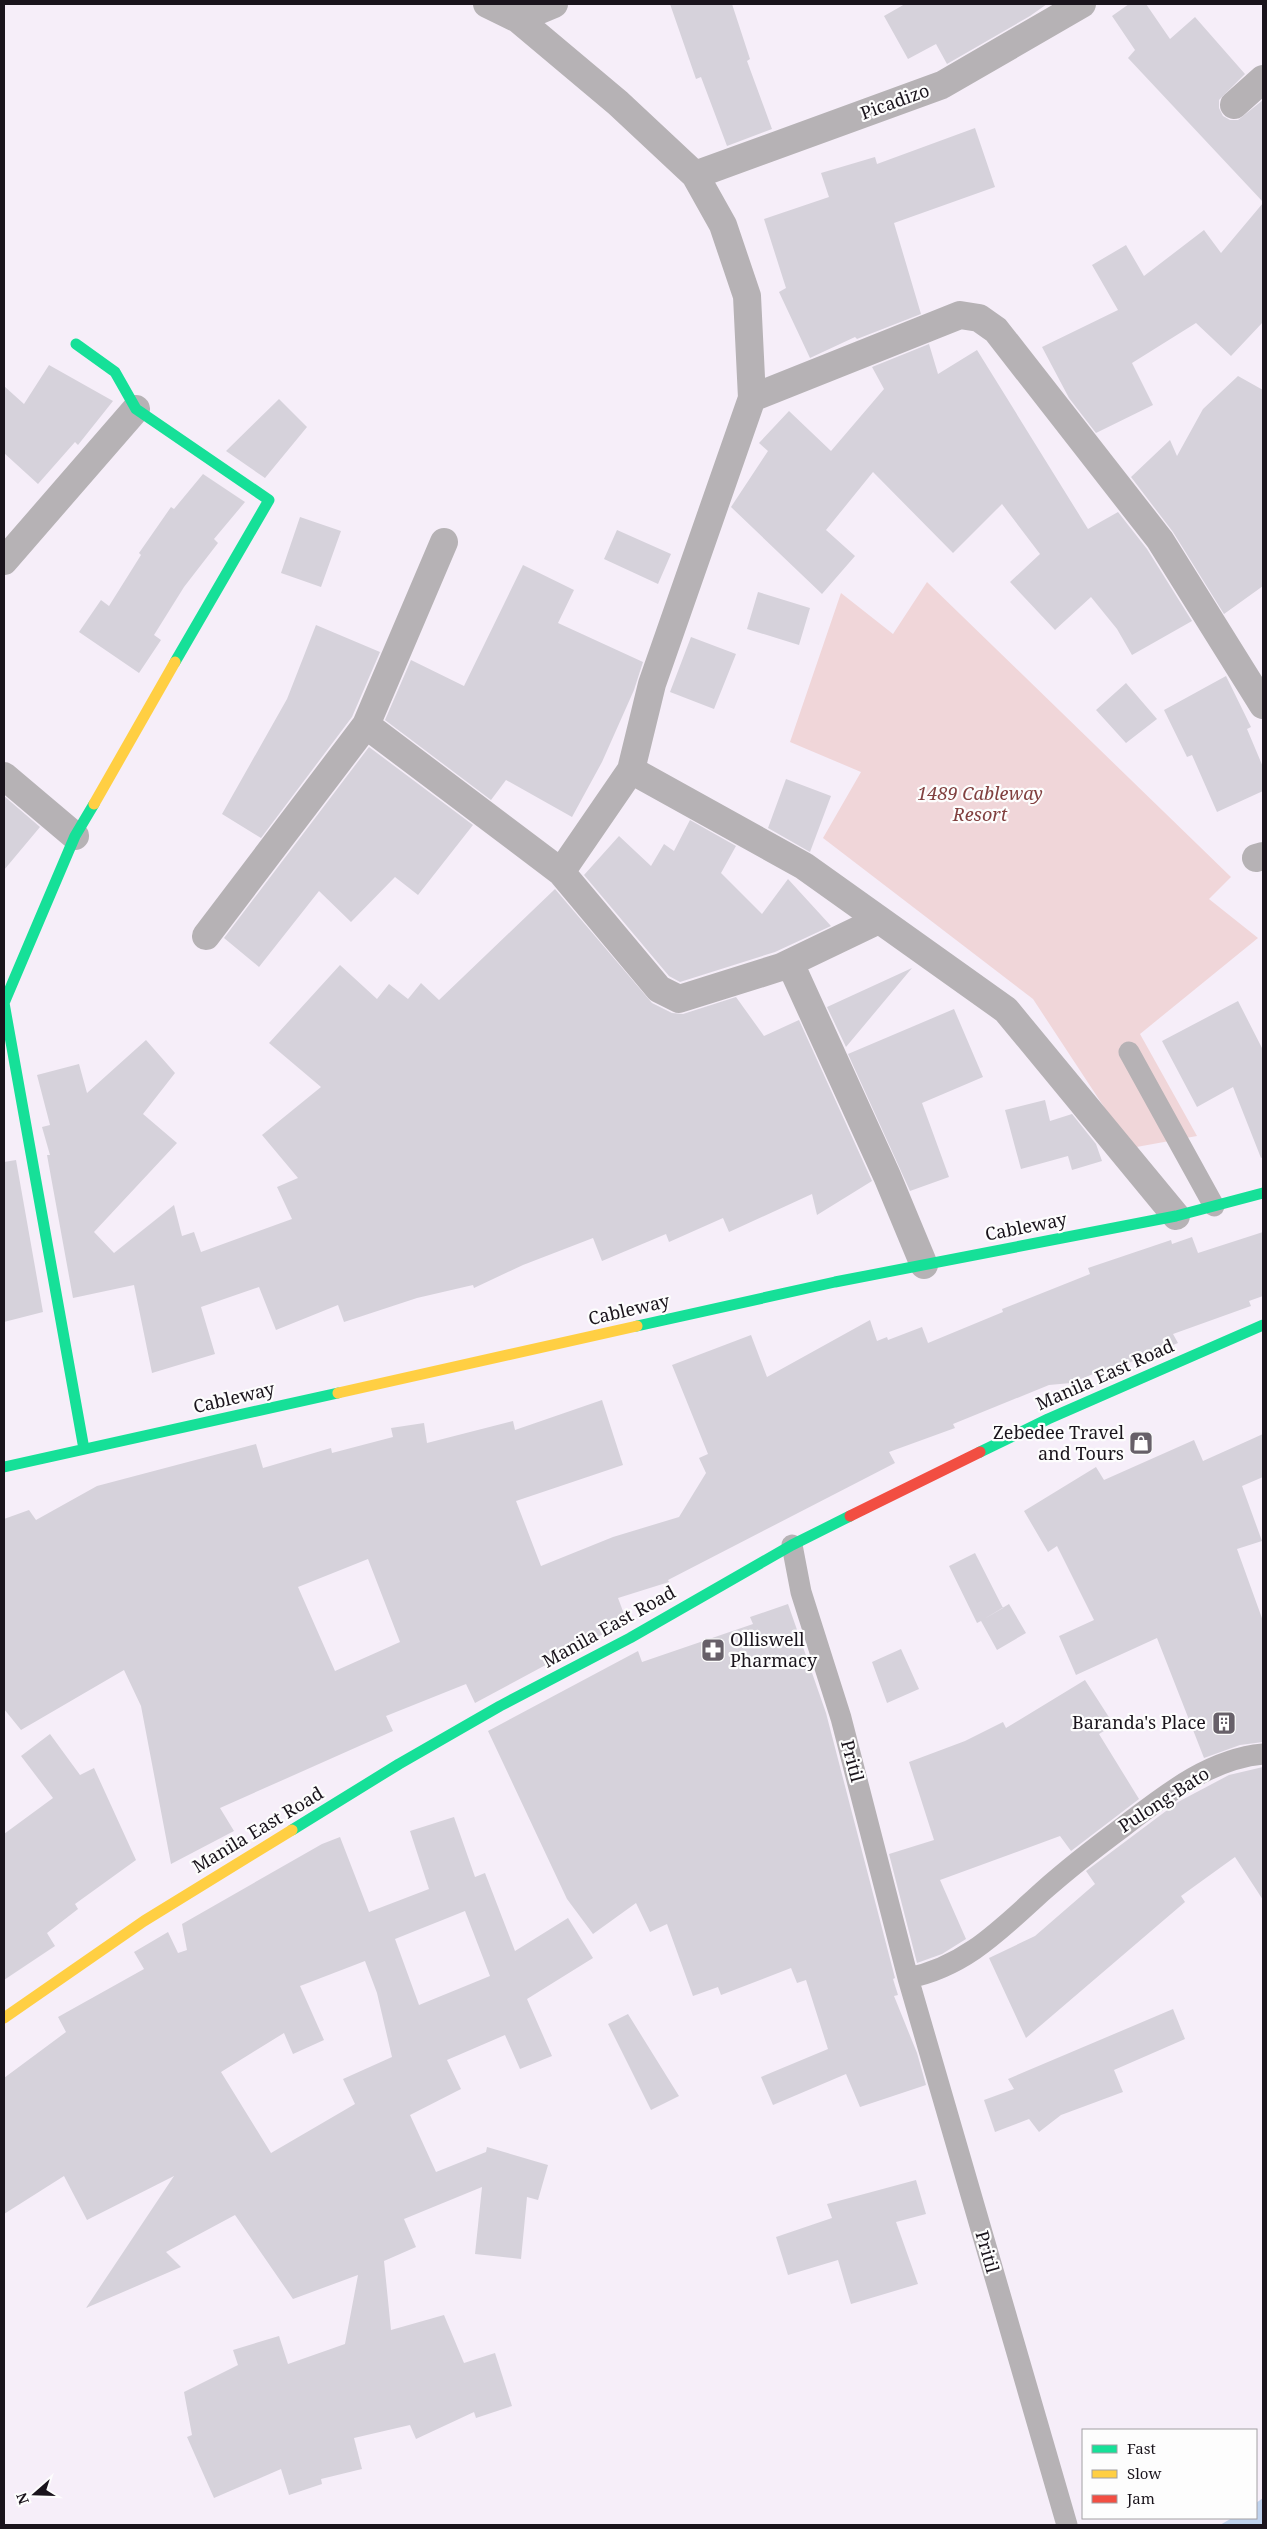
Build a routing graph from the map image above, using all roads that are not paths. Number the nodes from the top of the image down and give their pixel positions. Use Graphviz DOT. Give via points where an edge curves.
graph roads {
  1 [pos="487,4"];
  2 [pos="554,4"];
  3 [pos="1082,4"];
  4 [pos="518,18"];
  5 [pos="1263,79"];
  6 [pos="1234,105"];
  7 [pos="695,175"];
  8 [pos="76,344"];
  9 [pos="752,398"];
  10 [pos="136,409"];
  11 [pos="444,542"];
  12 [pos="4,561"];
  13 [pos="1263,705"];
  14 [pos="366,725"];
  15 [pos="632,770"];
  16 [pos="4,776"];
  17 [pos="75,836"];
  18 [pos="561,872"];
  19 [pos="879,920"];
  20 [pos="206,936"];
  21 [pos="790,963"];
  22 [pos="4,1002"];
  23 [pos="1130,1052"];
  24 [pos="1263,1193"];
  25 [pos="1214,1206"];
  26 [pos="1176,1216"];
  27 [pos="924,1265"];
  28 [pos="1263,1325"];
  29 [pos="84,1449"];
  30 [pos="4,1467"];
  31 [pos="792,1545"];
  32 [pos="1263,1754"];
  33 [pos="908,1978"];
  34 [pos="4,2018"];
  35 [pos="1067,2525"];
  1 -- 4 [label="street"];
  2 -- 4 [label="street"];
  3 -- 7 [label="street, Picadizo" via="942,85"];
  4 -- 7 [label="street" via="618,103"];
  5 -- 6 [label="street"];
  7 -- 9 [label="street" via="723,225 746,296"];
  8 -- 10 [label="street" via="115,372"];
  9 -- 13 [label="street" via="960,315 979,318 996,330 1160,540"];
  9 -- 15 [label="street" via="652,684"];
  10 -- 12 [label="street"];
  10 -- 17 [label="street" via="269,500"];
  11 -- 14 [label="street"];
  14 -- 18 [label="street"];
  14 -- 20 [label="street"];
  15 -- 18 [label="street"];
  15 -- 19 [label="street" via="804,866"];
  16 -- 17 [label="street"];
  17 -- 22 [label="street"];
  18 -- 21 [label="street" via="659,989 679,999"];
  19 -- 21 [label="street"];
  19 -- 26 [label="street" via="1006,1010"];
  21 -- 27 [label="street"];
  22 -- 29 [label="street"];
  23 -- 25 [label="lane"];
  24 -- 25 [label="street, Cableway"];
  25 -- 26 [label="street, Cableway"];
  26 -- 27 [label="street, Cableway"];
  27 -- 29 [label="street, Cableway"];
  28 -- 31 [label="street, Manila East Road" via="1048,1419"];
  29 -- 30 [label="street, Cableway"];
  31 -- 33 [label="lane, Pritil" via="801,1592 841,1718"];
  31 -- 34 [label="street, Manila East Road" via="399,1764 144,1920"];
  32 -- 33 [label="lane, Pulong-Bato" via="1202,1772 1074,1864 972,1953 943,1969"];
  33 -- 35 [label="lane, Pritil"];
}
